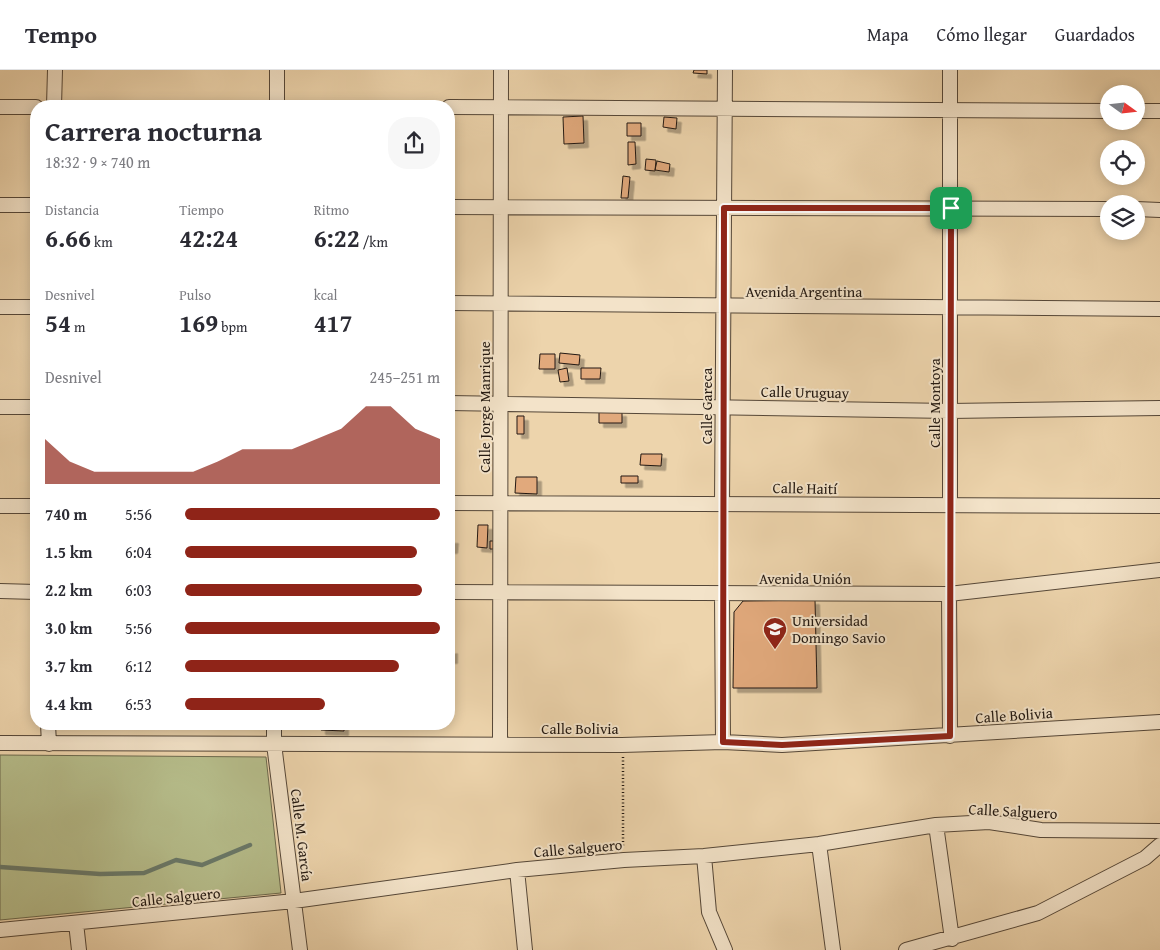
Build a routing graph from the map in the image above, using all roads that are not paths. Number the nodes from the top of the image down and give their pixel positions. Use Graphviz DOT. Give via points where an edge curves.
graph roads {
  1 [pos="54,70"];
  2 [pos="277,70"];
  3 [pos="501,70"];
  4 [pos="725,70"];
  5 [pos="950,70"];
  6 [pos="54,100"];
  7 [pos="277,100"];
  8 [pos="501,106"];
  9 [pos="0,107"];
  10 [pos="30,107"];
  11 [pos="455,107"];
  12 [pos="725,107"];
  13 [pos="951,111"];
  14 [pos="1100,111"];
  15 [pos="1145,111"];
  16 [pos="1160,111"];
  17 [pos="0,205"];
  18 [pos="30,205"];
  19 [pos="455,207"];
  20 [pos="501,208"];
  21 [pos="724,208"];
  22 [pos="951,208"];
  23 [pos="1100,209"];
  24 [pos="1145,209"];
  25 [pos="1160,210"];
  26 [pos="455,303"];
  27 [pos="500,303"];
  28 [pos="0,307"];
  29 [pos="30,307"];
  30 [pos="724,307"];
  31 [pos="950,309"];
  32 [pos="1160,309"];
  33 [pos="455,402"];
  34 [pos="502,403"];
  35 [pos="0,407"];
  36 [pos="30,407"];
  37 [pos="723,407"];
  38 [pos="1160,408"];
  39 [pos="950,411"];
  40 [pos="455,503"];
  41 [pos="500,503"];
  42 [pos="722,504"];
  43 [pos="0,506"];
  44 [pos="30,506"];
  45 [pos="950,506"];
  46 [pos="1160,506"];
  47 [pos="1160,570"];
  48 [pos="0,591"];
  49 [pos="30,592"];
  50 [pos="455,592"];
  51 [pos="500,592"];
  52 [pos="949,594"];
  53 [pos="722,595"];
  54 [pos="1160,722"];
  55 [pos="48,730"];
  56 [pos="274,730"];
  57 [pos="950,736"];
  58 [pos="723,742"];
  59 [pos="0,743"];
  60 [pos="48,744"];
  61 [pos="274,744"];
  62 [pos="500,744"];
  63 [pos="936,825"];
  64 [pos="1160,831"];
  65 [pos="819,844"];
  66 [pos="1160,845"];
  67 [pos="704,856"];
  68 [pos="517,870"];
  69 [pos="294,901"];
  70 [pos="76,923"];
  71 [pos="0,930"];
  72 [pos="952,939"];
  73 [pos="79,950"];
  74 [pos="300,950"];
  75 [pos="525,950"];
  76 [pos="725,950"];
  77 [pos="833,950"];
  78 [pos="906,950"];
  1 -- 6 [label="street"];
  2 -- 7 [label="street"];
  3 -- 8 [label="street, Calle Jorge Manrique"];
  4 -- 12 [label="street, Calle Gareca"];
  5 -- 13 [label="street, Calle Montoya"];
  8 -- 11 [label="street"];
  8 -- 12 [label="street"];
  8 -- 20 [label="street, Calle Jorge Manrique"];
  9 -- 10 [label="street"];
  12 -- 13 [label="street"];
  12 -- 21 [label="street, Calle Gareca"];
  13 -- 14 [label="street"];
  13 -- 22 [label="street, Calle Montoya"];
  15 -- 16 [label="street"];
  17 -- 18 [label="street"];
  19 -- 20 [label="street"];
  20 -- 21 [label="street"];
  20 -- 27 [label="street, Calle Jorge Manrique"];
  21 -- 22 [label="street"];
  21 -- 30 [label="street, Calle Gareca"];
  22 -- 23 [label="street"];
  22 -- 31 [label="street, Calle Montoya"];
  24 -- 25 [label="street"];
  26 -- 27 [label="street, Avenida Argentina"];
  27 -- 30 [label="street, Avenida Argentina"];
  27 -- 34 [label="street, Calle Jorge Manrique"];
  28 -- 29 [label="street"];
  30 -- 31 [label="street, Avenida Argentina"];
  30 -- 37 [label="street, Calle Gareca"];
  31 -- 32 [label="street, Avenida Argentina"];
  31 -- 39 [label="street, Calle Montoya"];
  33 -- 34 [label="street, Calle Uruguay"];
  34 -- 37 [label="street, Calle Uruguay"];
  34 -- 41 [label="street, Calle Jorge Manrique"];
  35 -- 36 [label="street"];
  37 -- 39 [label="street, Calle Uruguay"];
  37 -- 42 [label="street, Calle Gareca"];
  38 -- 39 [label="street, Calle Uruguay"];
  39 -- 45 [label="street, Calle Montoya"];
  40 -- 41 [label="street, Calle Haití"];
  41 -- 42 [label="street, Calle Haití"];
  41 -- 51 [label="street, Calle Jorge Manrique"];
  42 -- 45 [label="street, Calle Haití"];
  43 -- 44 [label="street"];
  45 -- 46 [label="street, Calle Haití"];
  47 -- 52 [label="street, Avenida Unión"];
  48 -- 49 [label="street"];
  50 -- 51 [label="street, Avenida Unión"];
  51 -- 53 [label="street, Avenida Unión"];
  51 -- 62 [label="street, Calle Jorge Manrique"];
  52 -- 53 [label="street, Avenida Unión"];
  52 -- 57 [label="street"];
  53 -- 58 [label="street"];
  54 -- 57 [label="street, Calle Bolivia"];
  55 -- 60 [label="street"];
  56 -- 61 [label="street, Calle M. García"];
  57 -- 58 [label="street, Calle Bolivia" via="782,745"];
  58 -- 62 [label="street, Calle Bolivia"];
  59 -- 60 [label="street, Calle Bolivia"];
  60 -- 61 [label="street, Calle Bolivia"];
  61 -- 62 [label="street, Calle Bolivia"];
  61 -- 69 [label="street, Calle M. García"];
  63 -- 64 [label="street, Calle Salguero" via="989,822 1041,830"];
  63 -- 65 [label="street, Calle Salguero"];
  63 -- 72 [label="street"];
  65 -- 67 [label="street, Calle Salguero"];
  65 -- 77 [label="street"];
  66 -- 72 [label="street" via="1145,858 1038,913"];
  67 -- 68 [label="street, Calle Salguero"];
  67 -- 76 [label="street" via="709,912"];
  68 -- 69 [label="street, Calle Salguero"];
  68 -- 75 [label="street"];
  69 -- 70 [label="street, Calle Salguero"];
  69 -- 74 [label="street, Calle M. García"];
  70 -- 71 [label="street, Calle Salguero"];
  70 -- 73 [label="street"];
  72 -- 78 [label="street"];
}
